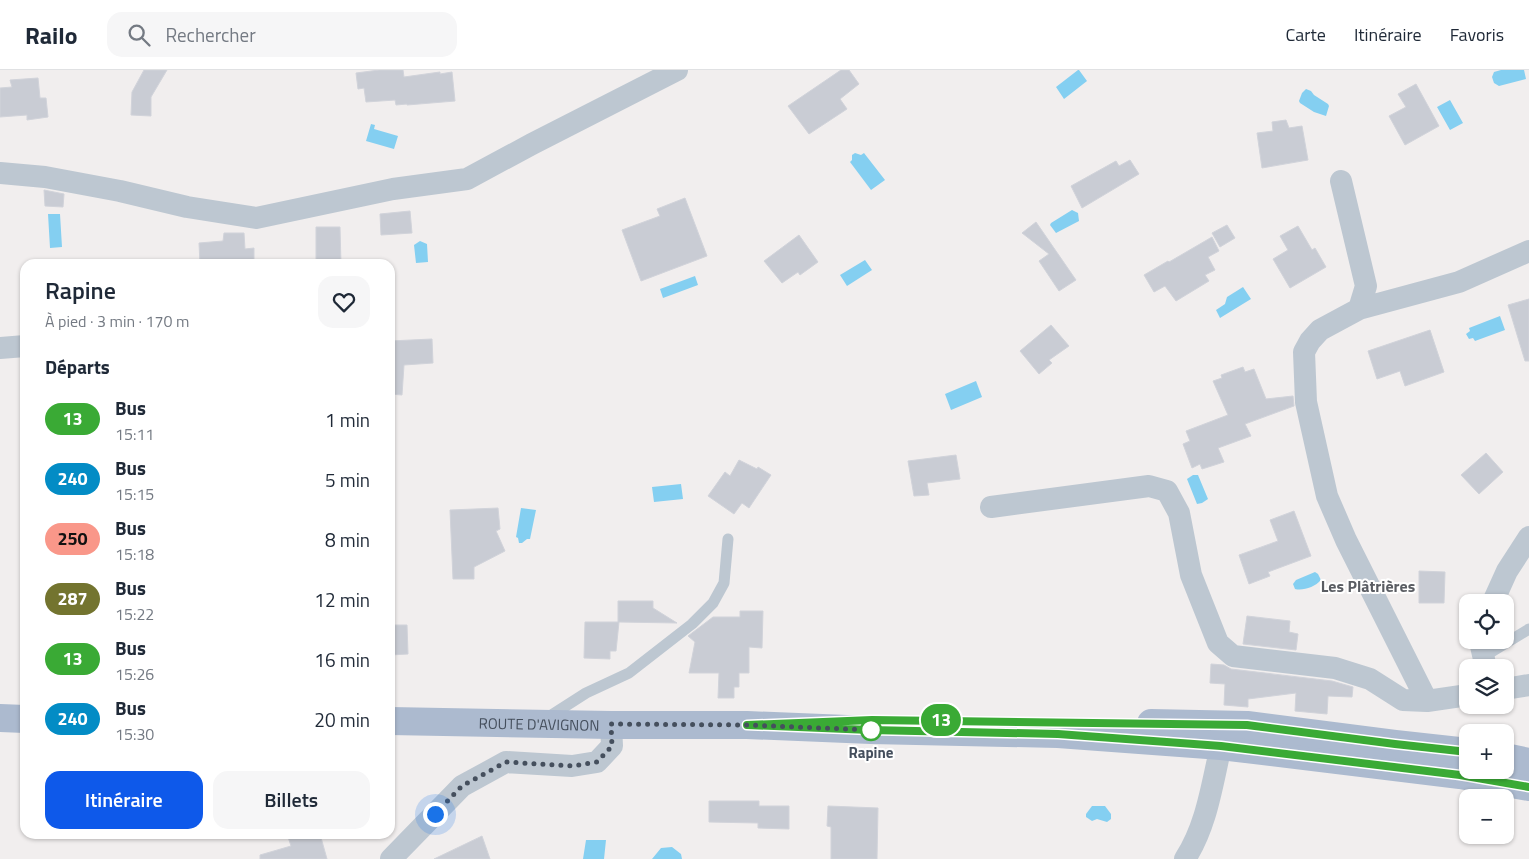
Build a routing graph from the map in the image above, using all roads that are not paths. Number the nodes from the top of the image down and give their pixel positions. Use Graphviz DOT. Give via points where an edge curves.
graph roads {
  1 [pos="677,70"];
  2 [pos="0,173"];
  3 [pos="1341,181"];
  4 [pos="1529,251"];
  5 [pos="1359,309"];
  6 [pos="20,346"];
  7 [pos="0,348"];
  8 [pos="991,507"];
  9 [pos="1529,537"];
  10 [pos="728,539"];
  11 [pos="1497,594"];
  12 [pos="1529,629"];
  13 [pos="1484,655"];
  14 [pos="1529,685"];
  15 [pos="1514,688"];
  16 [pos="1459,696"];
  17 [pos="1427,701"];
  18 [pos="0,718"];
  19 [pos="20,719"];
  20 [pos="395,721"];
  21 [pos="539,723"];
  22 [pos="611,724"];
  23 [pos="747,725"];
  24 [pos="1247,725"];
  25 [pos="1221,746"];
  26 [pos="1459,751"];
  27 [pos="1529,755"];
  28 [pos="1514,756"];
  29 [pos="1514,758"];
  30 [pos="1529,762"];
  31 [pos="1529,787"];
  32 [pos="391,859"];
  33 [pos="1185,859"];
  1 -- 2 [label="street" via="467,180 393,189 256,218 45,177"];
  3 -- 5 [label="street" via="1366,286"];
  4 -- 5 [label="street" via="1458,282"];
  5 -- 17 [label="street" via="1320,330 1310,341 1304,352 1306,402 1332,509"];
  6 -- 7 [label="street"];
  8 -- 17 [label="street" via="1149,486 1167,491 1179,513 1191,575 1218,643 1232,656 1335,668 1370,678 1403,700"];
  9 -- 11 [label="street"];
  10 -- 21 [label="lane" via="724,583 713,603 692,624 629,674 586,693"];
  12 -- 13 [label="lane"];
  14 -- 15 [label="street"];
  16 -- 17 [label="street"];
  18 -- 19 [label="main road"];
  20 -- 21 [label="main road, ROUTE D'AVIGNON"];
  21 -- 22 [label="main road, ROUTE D'AVIGNON"];
  22 -- 23 [label="main road, ROUTE D'AVIGNON"];
  22 -- 32 [label="street" via="612,746 597,762 572,766 506,762 462,786"];
  23 -- 24 [label="main road, ROUTE D'AVIGNON" via="872,720"];
  23 -- 25 [label="main road, ROUTE D'AVIGNON" via="1058,734"];
  24 -- 25 [label="street"];
  24 -- 26 [label="main road, ROUTE D'AVIGNON"];
  25 -- 31 [label="main road, ROUTE D'AVIGNON" via="1460,775"];
  25 -- 33 [label="street" via="1208,805"];
  27 -- 28 [label="main road"];
  29 -- 30 [label="main road"];
}
